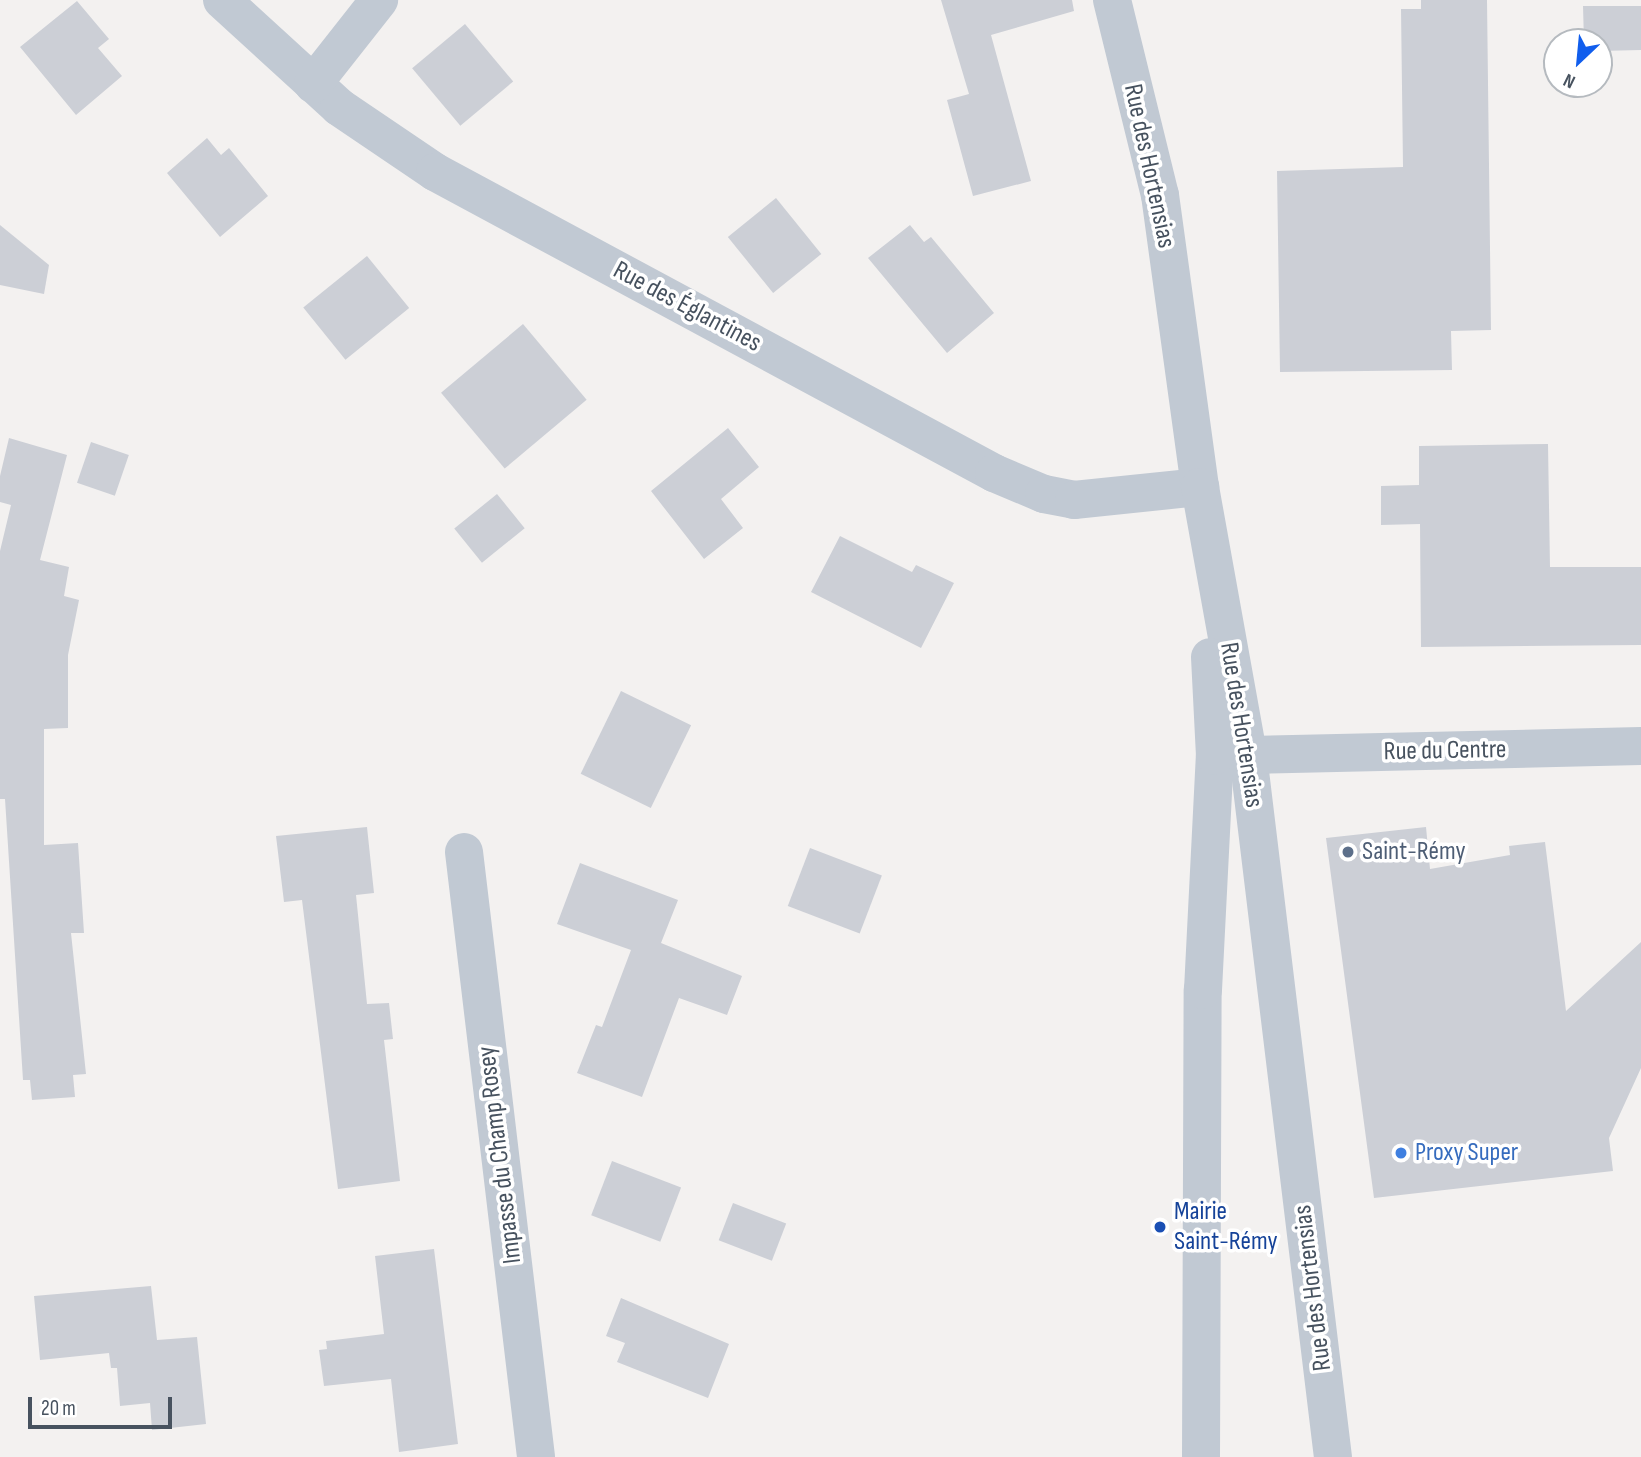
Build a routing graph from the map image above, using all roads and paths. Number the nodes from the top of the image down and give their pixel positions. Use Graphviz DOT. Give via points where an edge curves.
graph roads {
  1 [pos="222,0"];
  2 [pos="379,0"];
  3 [pos="1112,0"];
  4 [pos="313,84"];
  5 [pos="1200,487"];
  6 [pos="1641,746"];
  7 [pos="1248,755"];
  8 [pos="464,852"];
  9 [pos="537,1457"];
  10 [pos="1201,1457"];
  11 [pos="1333,1457"];
  1 -- 4 [label="street, Rue des Églantines"];
  2 -- 4 [label="street"];
  3 -- 5 [label="street, Rue des Hortensias" via="1160,195"];
  4 -- 5 [label="street, Rue des Églantines" via="435,172 994,473 1044,494 1074,500"];
  5 -- 7 [label="street, Rue des Hortensias"];
  5 -- 10 [label="street" via="1216,756 1203,990"];
  6 -- 7 [label="street, Rue du Centre"];
  7 -- 11 [label="street, Rue des Hortensias"];
  8 -- 9 [label="street, Impasse du Champ Rosey"];
}
